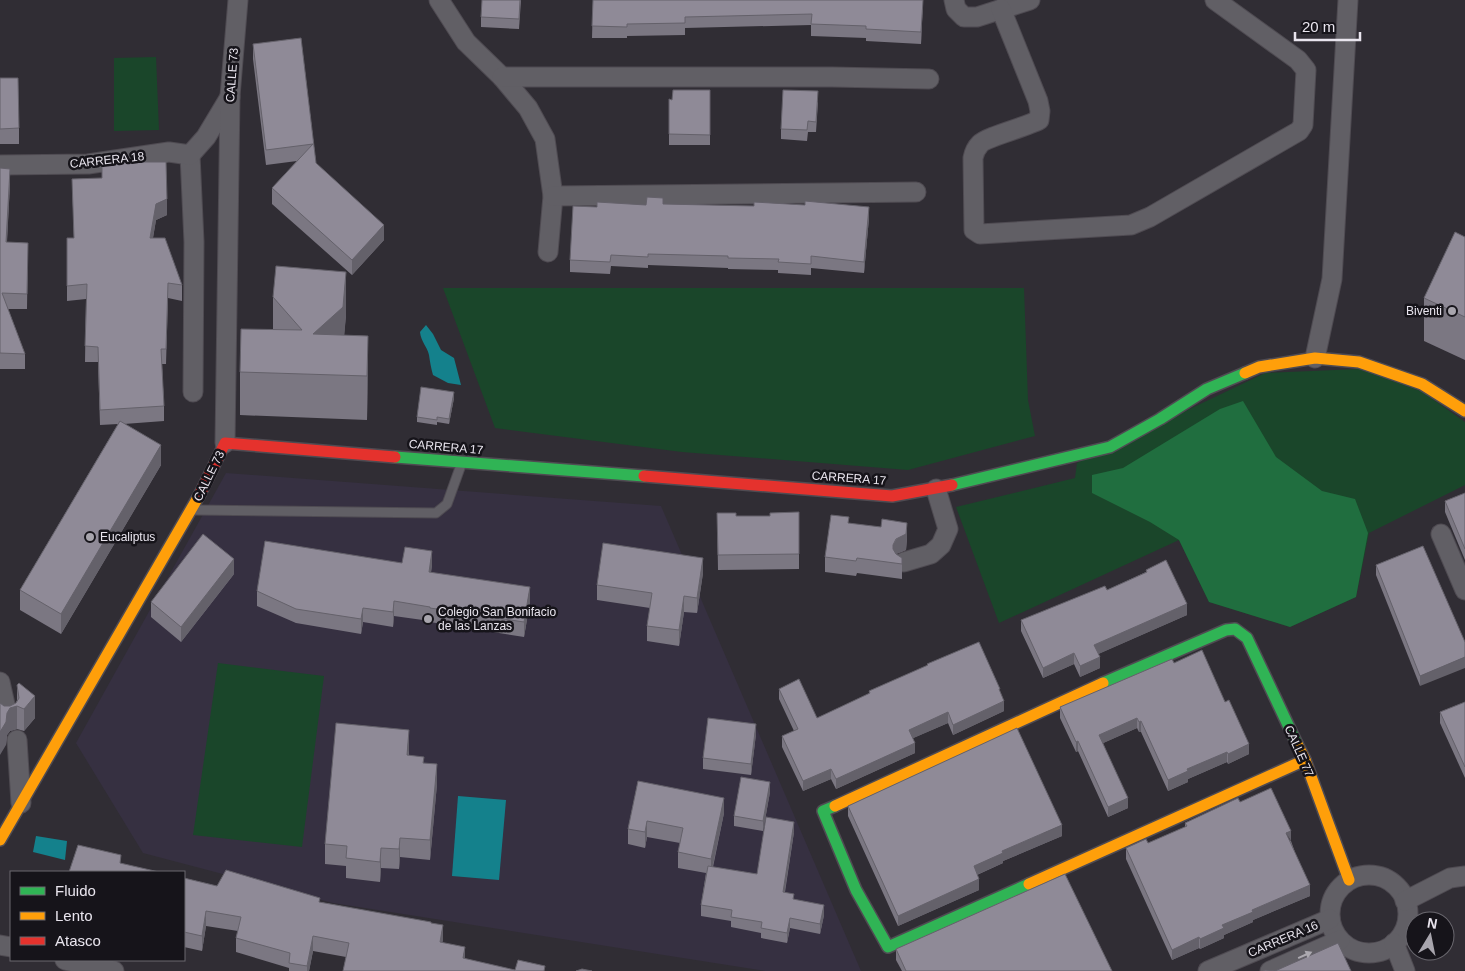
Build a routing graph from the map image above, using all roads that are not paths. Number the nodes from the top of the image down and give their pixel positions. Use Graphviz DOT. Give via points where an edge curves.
graph roads {
  1 [pos="238,0"];
  2 [pos="435,0"];
  3 [pos="954,0"];
  4 [pos="1030,0"];
  5 [pos="1215,0"];
  6 [pos="1348,0"];
  7 [pos="1000,9"];
  8 [pos="502,77"];
  9 [pos="929,79"];
  10 [pos="230,96"];
  11 [pos="190,155"];
  12 [pos="0,165"];
  13 [pos="916,192"];
  14 [pos="553,196"];
  15 [pos="548,252"];
  16 [pos="1315,358"];
  17 [pos="193,392"];
  18 [pos="1465,411"];
  19 [pos="225,443"];
  20 [pos="462,462"];
  21 [pos="936,489"];
  22 [pos="192,510"];
  23 [pos="1441,534"];
  24 [pos="904,562"];
  25 [pos="1465,590"];
  26 [pos="0,682"];
  27 [pos="8,718"];
  28 [pos="17,740"];
  29 [pos="1305,760"];
  30 [pos="22,803"];
  31 [pos="0,840"];
  32 [pos="1465,876"];
  33 [pos="1349,880"];
  34 [pos="1406,901"];
  35 [pos="1330,919"];
  36 [pos="1340,940"];
  37 [pos="1394,943"];
  38 [pos="69,961"];
  39 [pos="114,971"];
  40 [pos="1208,971"];
  41 [pos="1270,971"];
  42 [pos="1405,971"];
  1 -- 10 [label="street, CALLE 73"];
  2 -- 8 [label="street" via="466,42"];
  3 -- 7 [label="street" via="956,9 964,17 977,17"];
  4 -- 7 [label="street"];
  5 -- 7 [label="street" via="1298,60 1306,70 1303,125 1299,131 1131,225 980,234 974,230 973,158 976,149 981,142 1029,126 1038,120 1040,111"];
  6 -- 16 [label="street" via="1332,279"];
  8 -- 9 [label="street"];
  8 -- 14 [label="street" via="528,108 545,139"];
  10 -- 11 [label="street" via="206,137"];
  10 -- 19 [label="street, CALLE 73"];
  11 -- 12 [label="street, CARRERA 18" via="170,152 88,164"];
  11 -- 17 [label="street" via="194,242"];
  13 -- 14 [label="street"];
  14 -- 15 [label="street"];
  16 -- 18 [label="street, CARRERA 17" via="1359,362 1422,384"];
  16 -- 21 [label="street, CARRERA 17" via="1259,367 1207,390 1110,447"];
  19 -- 20 [label="street, CARRERA 17"];
  19 -- 22 [label="street, CALLE 73"];
  20 -- 21 [label="street, CARRERA 17" via="892,496"];
  20 -- 22 [label="lane" via="447,504 436,513"];
  21 -- 24 [label="street" via="948,529 941,545 931,554"];
  22 -- 30 [label="street, CALLE 73"];
  23 -- 25 [label="street"];
  26 -- 27 [label="street"];
  28 -- 30 [label="street"];
  29 -- 29 [label="street, CALLE 77" via="888,946 856,890 824,811 1054,704 1226,630 1235,629 1247,638"];
  29 -- 33 [label="street, CALLE 77"];
  30 -- 31 [label="street, CALLE 73"];
  32 -- 34 [label="street" via="1450,878"];
  33 -- 34 [label="street" via="1366,875 1382,877 1400,891"];
  33 -- 35 [label="street" via="1334,896"];
  34 -- 37 [label="street" via="1406,924"];
  35 -- 36 [label="street"];
  35 -- 40 [label="street, CARRERA 16"];
  36 -- 37 [label="street" via="1360,952 1384,949"];
  41 -- 36 [label="street, CARRERA 16, one-way"];
  37 -- 42 [label="street"];
  38 -- 39 [label="street"];
}
